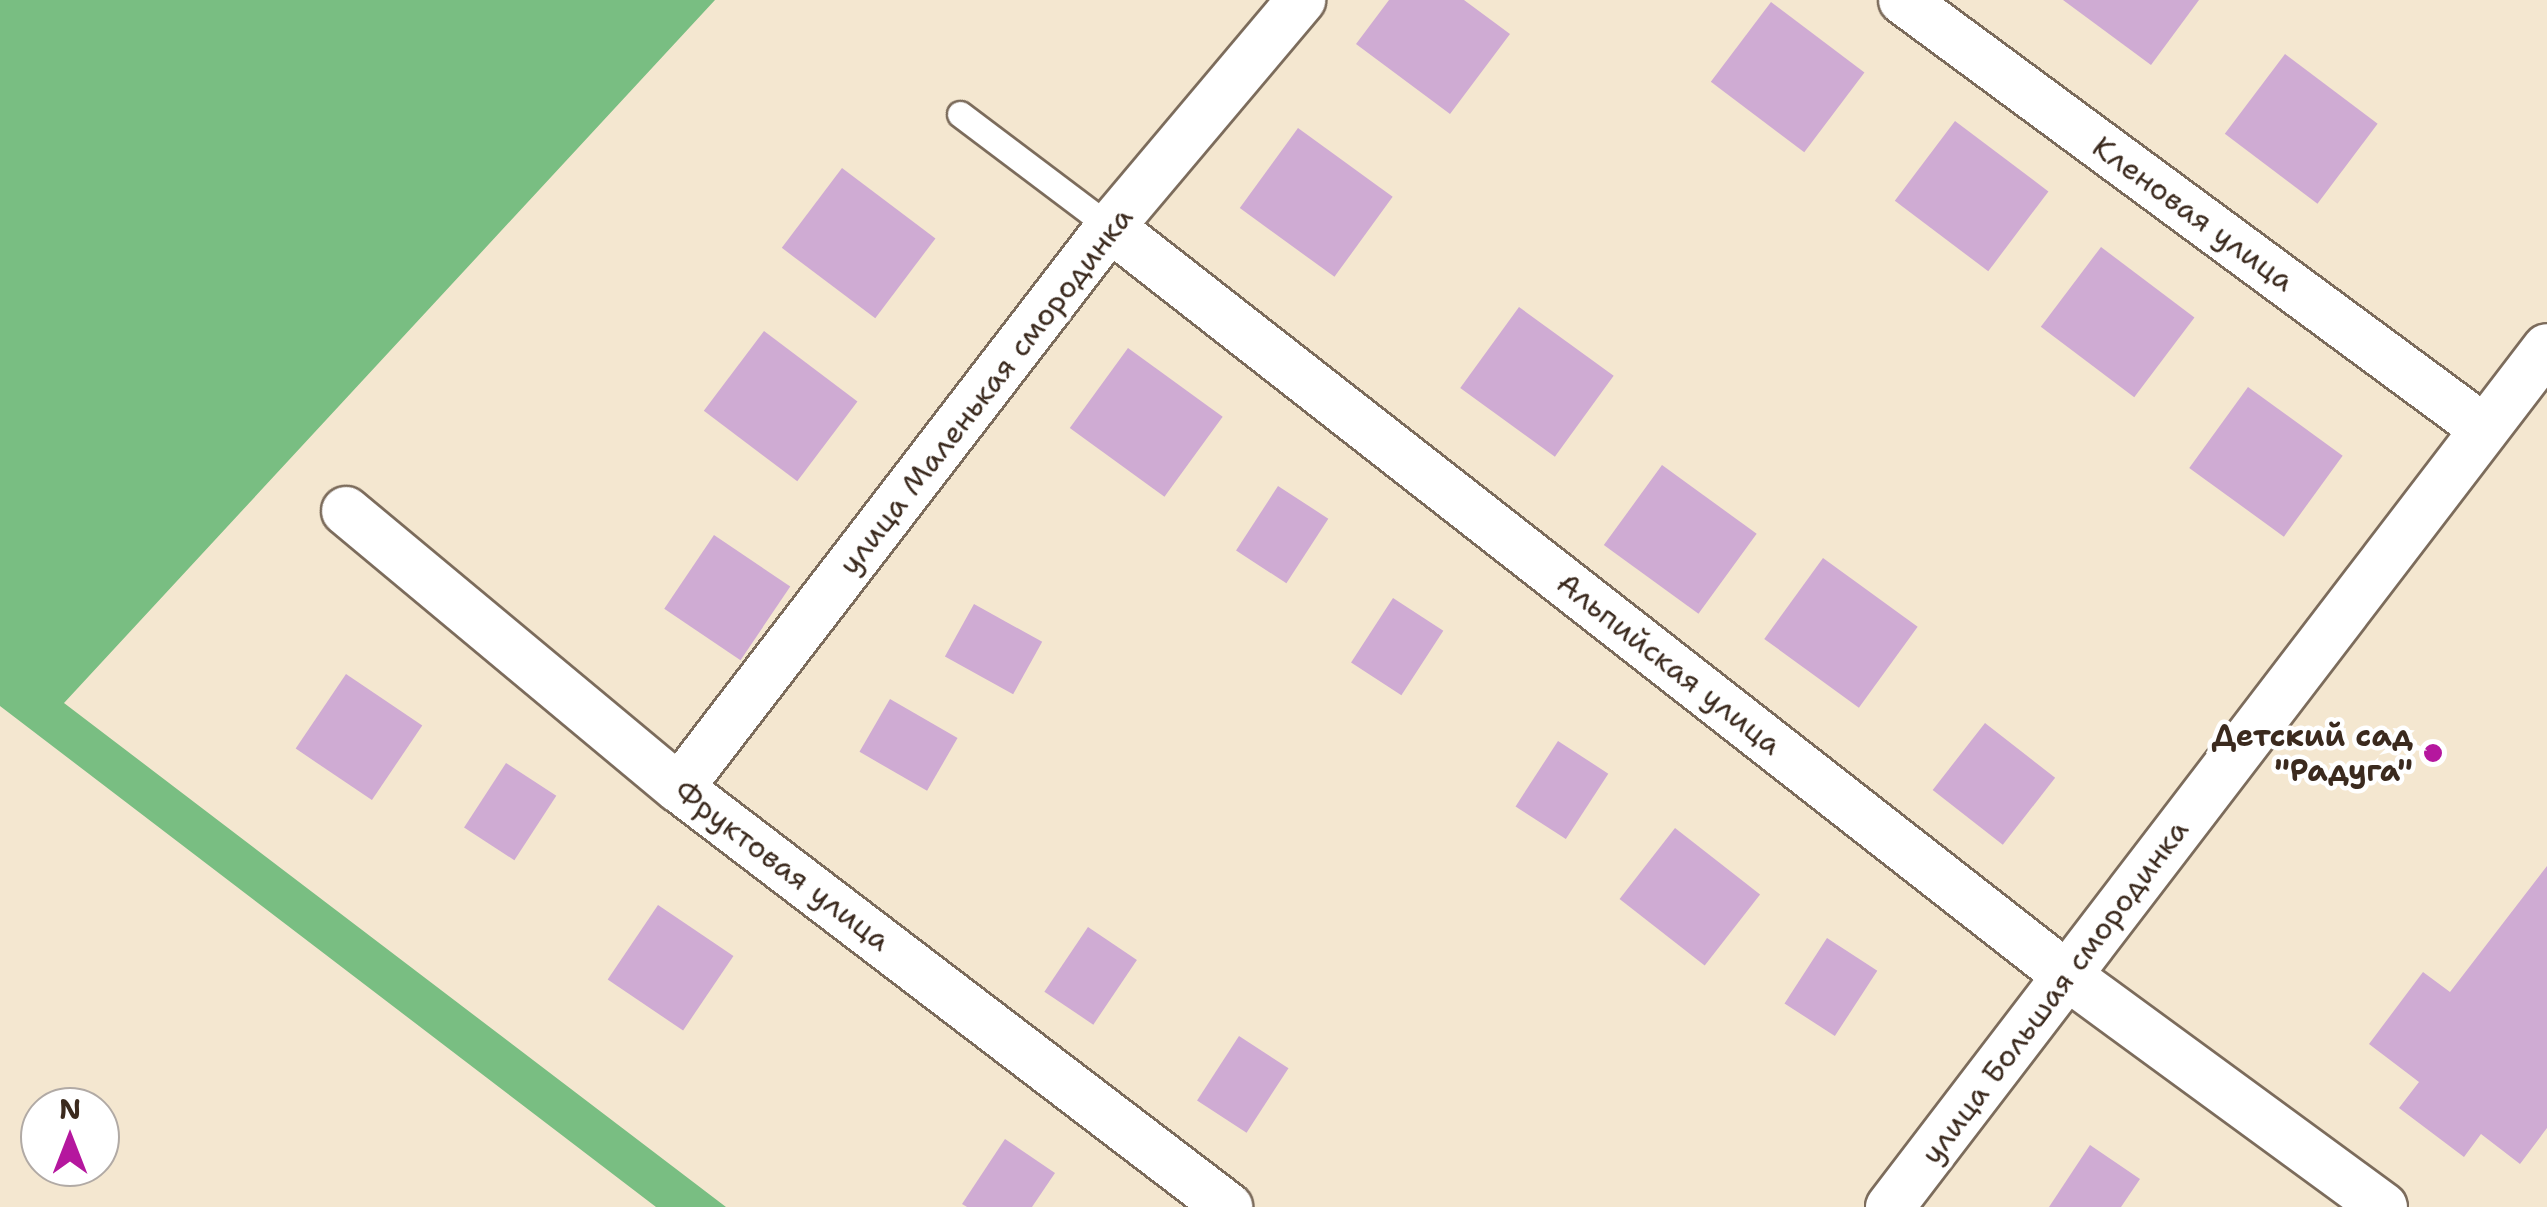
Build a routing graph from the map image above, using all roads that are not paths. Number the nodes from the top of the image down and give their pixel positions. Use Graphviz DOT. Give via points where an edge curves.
graph roads {
  1 [pos="1301,0"];
  2 [pos="1903,0"];
  3 [pos="960,114"];
  4 [pos="1110,227"];
  5 [pos="2547,348"];
  6 [pos="2483,428"];
  7 [pos="346,511"];
  8 [pos="679,788"];
  9 [pos="2069,977"];
  10 [pos="1228,1207"];
  11 [pos="1890,1207"];
  12 [pos="2383,1207"];
  1 -- 4 [label="street, улица Маленькая смородинка"];
  2 -- 6 [label="street, Кленовая улица"];
  3 -- 4 [label="lane, Альпийская улица"];
  4 -- 8 [label="street, улица Маленькая смородинка"];
  4 -- 9 [label="street, Альпийская улица"];
  5 -- 6 [label="street, улица Большая смородинка"];
  6 -- 9 [label="street, улица Большая смородинка"];
  7 -- 8 [label="street, Фруктовая улица"];
  8 -- 10 [label="street, Фруктовая улица"];
  9 -- 11 [label="street, улица Большая смородинка"];
  9 -- 12 [label="street, Альпийская улица"];
}
